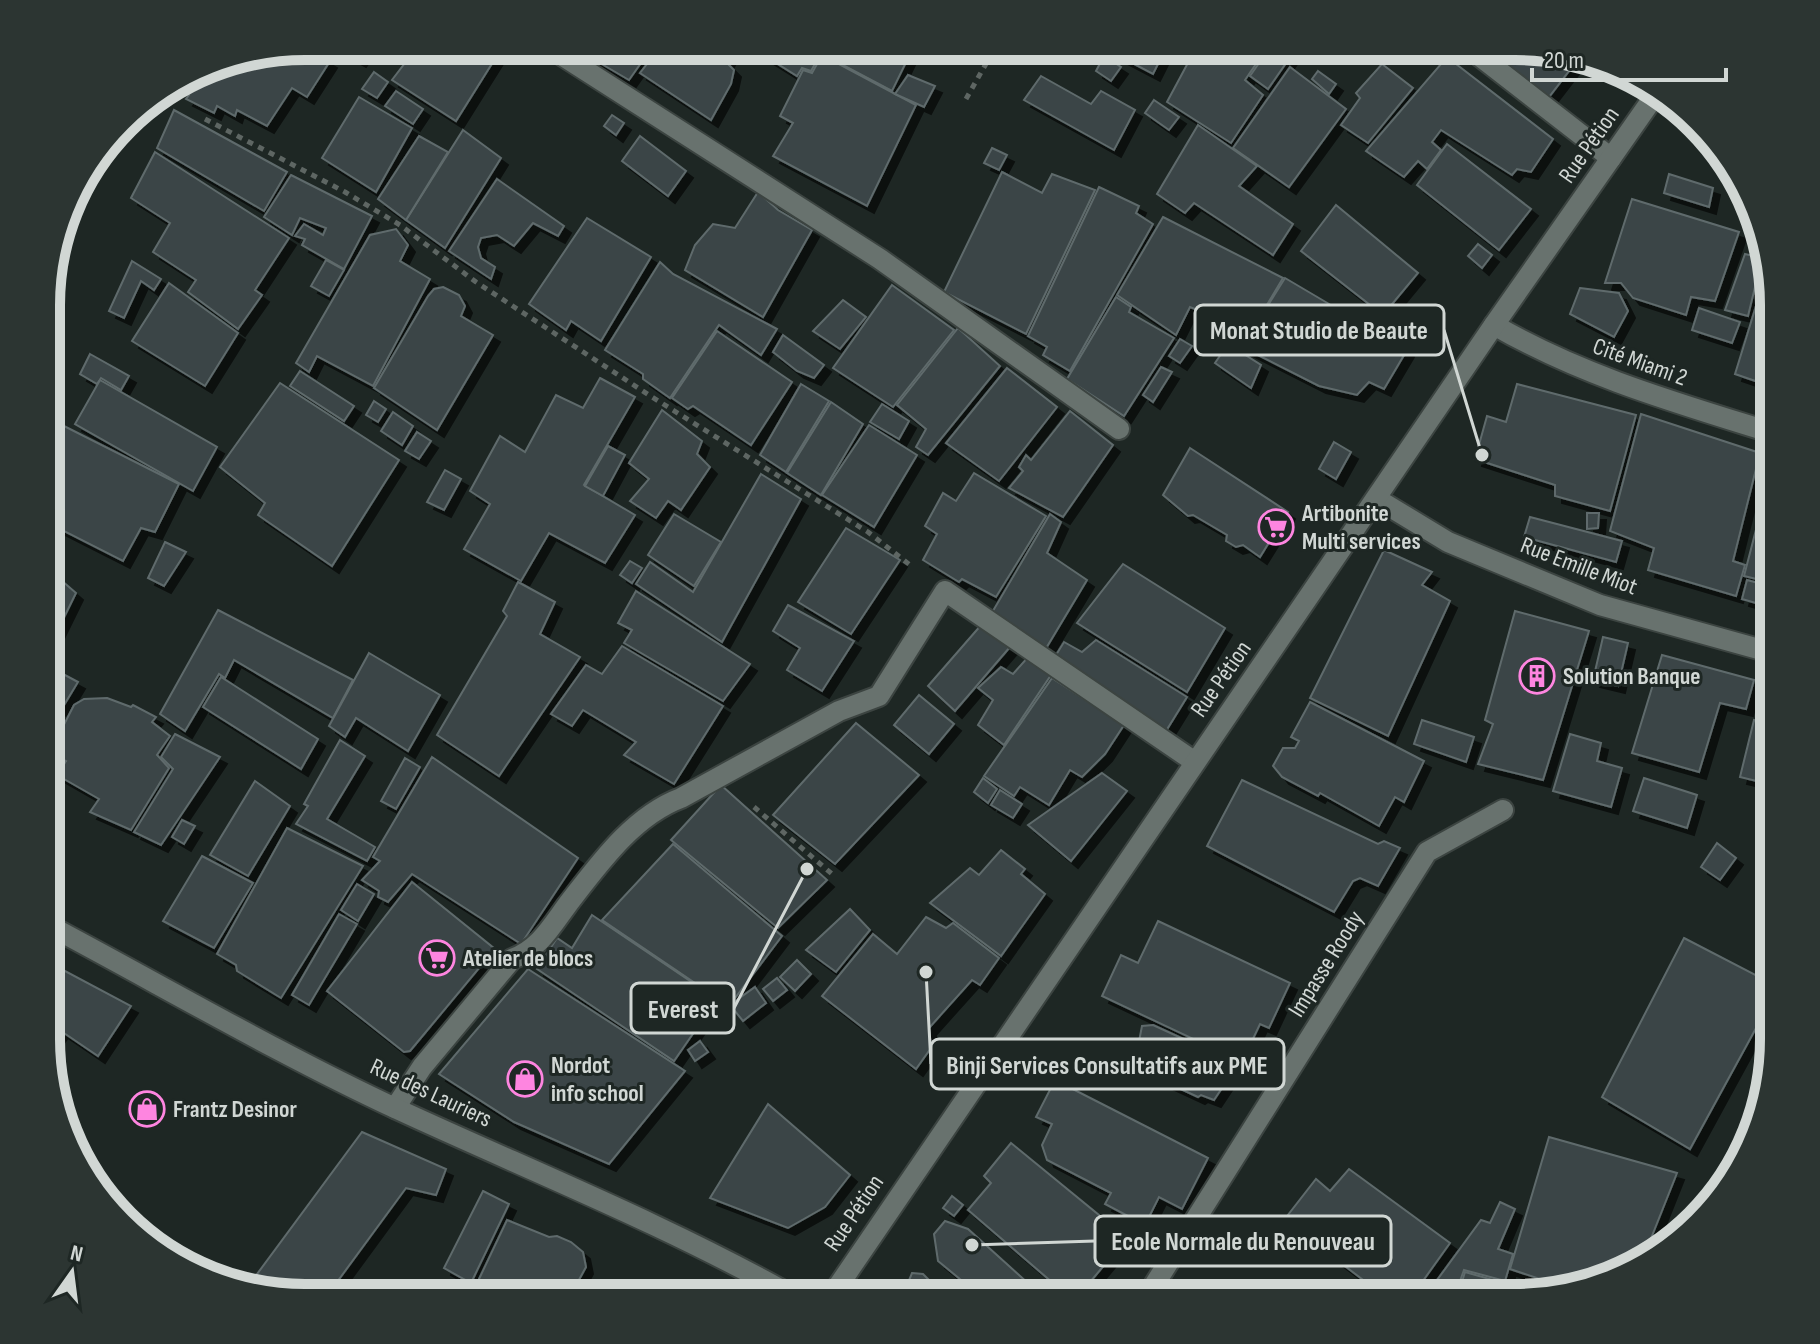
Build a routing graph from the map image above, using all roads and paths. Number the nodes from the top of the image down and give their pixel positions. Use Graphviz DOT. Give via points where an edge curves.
graph roads {
  1 [pos="571,61"];
  2 [pos="988,61"];
  3 [pos="1486,61"];
  4 [pos="966,99"];
  5 [pos="1651,102"];
  6 [pos="205,119"];
  7 [pos="1611,158"];
  8 [pos="1494,325"];
  9 [pos="1119,429"];
  10 [pos="1759,429"];
  11 [pos="1377,499"];
  12 [pos="945,591"];
  13 [pos="1759,649"];
  14 [pos="1195,762"];
  15 [pos="717,775"];
  16 [pos="1503,810"];
  17 [pos="832,874"];
  18 [pos="61,932"];
  19 [pos="395,1108"];
  20 [pos="770,1283"];
  21 [pos="840,1283"];
  22 [pos="1155,1284"];
  1 -- 9 [label="street" via="880,259"];
  2 -- 4 [label="path"];
  3 -- 7 [label="street"];
  5 -- 7 [label="street, Rue Pétion"];
  6 -- 12 [label="path" via="400,225 576,348 868,532"];
  7 -- 8 [label="street, Rue Pétion"];
  8 -- 10 [label="street, Cité Miami 2" via="1541,352 1627,388"];
  8 -- 11 [label="street, Rue Pétion"];
  11 -- 13 [label="street, Rue Emille Miot" via="1448,542 1600,605"];
  11 -- 14 [label="street, Rue Pétion"];
  12 -- 14 [label="street"];
  12 -- 15 [label="street" via="879,696 839,711"];
  14 -- 21 [label="street, Rue Pétion"];
  15 -- 17 [label="path"];
  15 -- 19 [label="street" via="654,808 595,868 533,951 512,959 422,1067"];
  16 -- 22 [label="street, Impasse Roody" via="1427,852"];
  18 -- 19 [label="street, Rue des Lauriers"];
  19 -- 20 [label="street, Rue des Lauriers" via="602,1198"];
}
